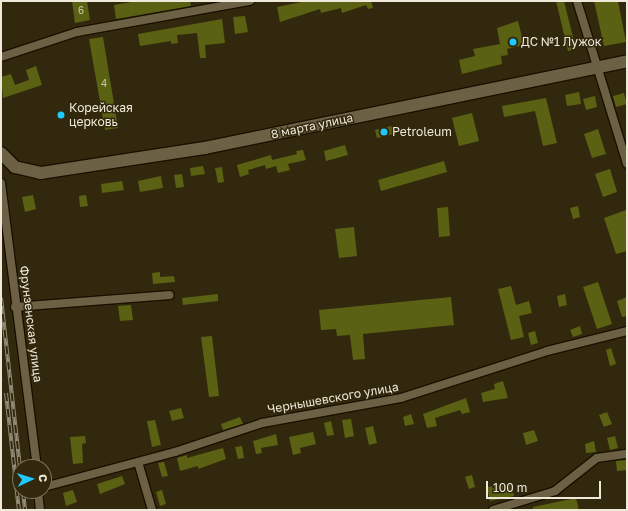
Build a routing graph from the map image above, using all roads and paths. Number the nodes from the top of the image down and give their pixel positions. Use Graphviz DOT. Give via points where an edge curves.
graph roads {
  1 [pos="250,1"];
  2 [pos="577,1"];
  3 [pos="1,57"];
  4 [pos="627,61"];
  5 [pos="595,67"];
  6 [pos="1,153"];
  7 [pos="627,164"];
  8 [pos="1,183"];
  9 [pos="170,296"];
  10 [pos="15,307"];
  11 [pos="627,331"];
  12 [pos="627,454"];
  13 [pos="36,459"];
  14 [pos="138,462"];
  15 [pos="52,485"];
  16 [pos="39,499"];
  17 [pos="40,510"];
  18 [pos="152,510"];
  19 [pos="493,510"];
  1 -- 3 [label="street" via="78,32"];
  2 -- 5 [label="street"];
  4 -- 5 [label="street, 8 марта улица"];
  5 -- 6 [label="street, 8 марта улица" via="205,148 41,173 15,167"];
  5 -- 7 [label="street"];
  8 -- 10 [label="street, Фрунзенская улица"];
  9 -- 10 [label="street"];
  10 -- 13 [label="street, Фрунзенская улица"];
  11 -- 14 [label="street, Чернышевского улица" via="547,351 401,398 262,423"];
  12 -- 19 [label="street" via="597,458 555,490"];
  14 -- 15 [label="street, Чернышевского улица"];
  14 -- 18 [label="street"];
  16 -- 17 [label="street"];
}
